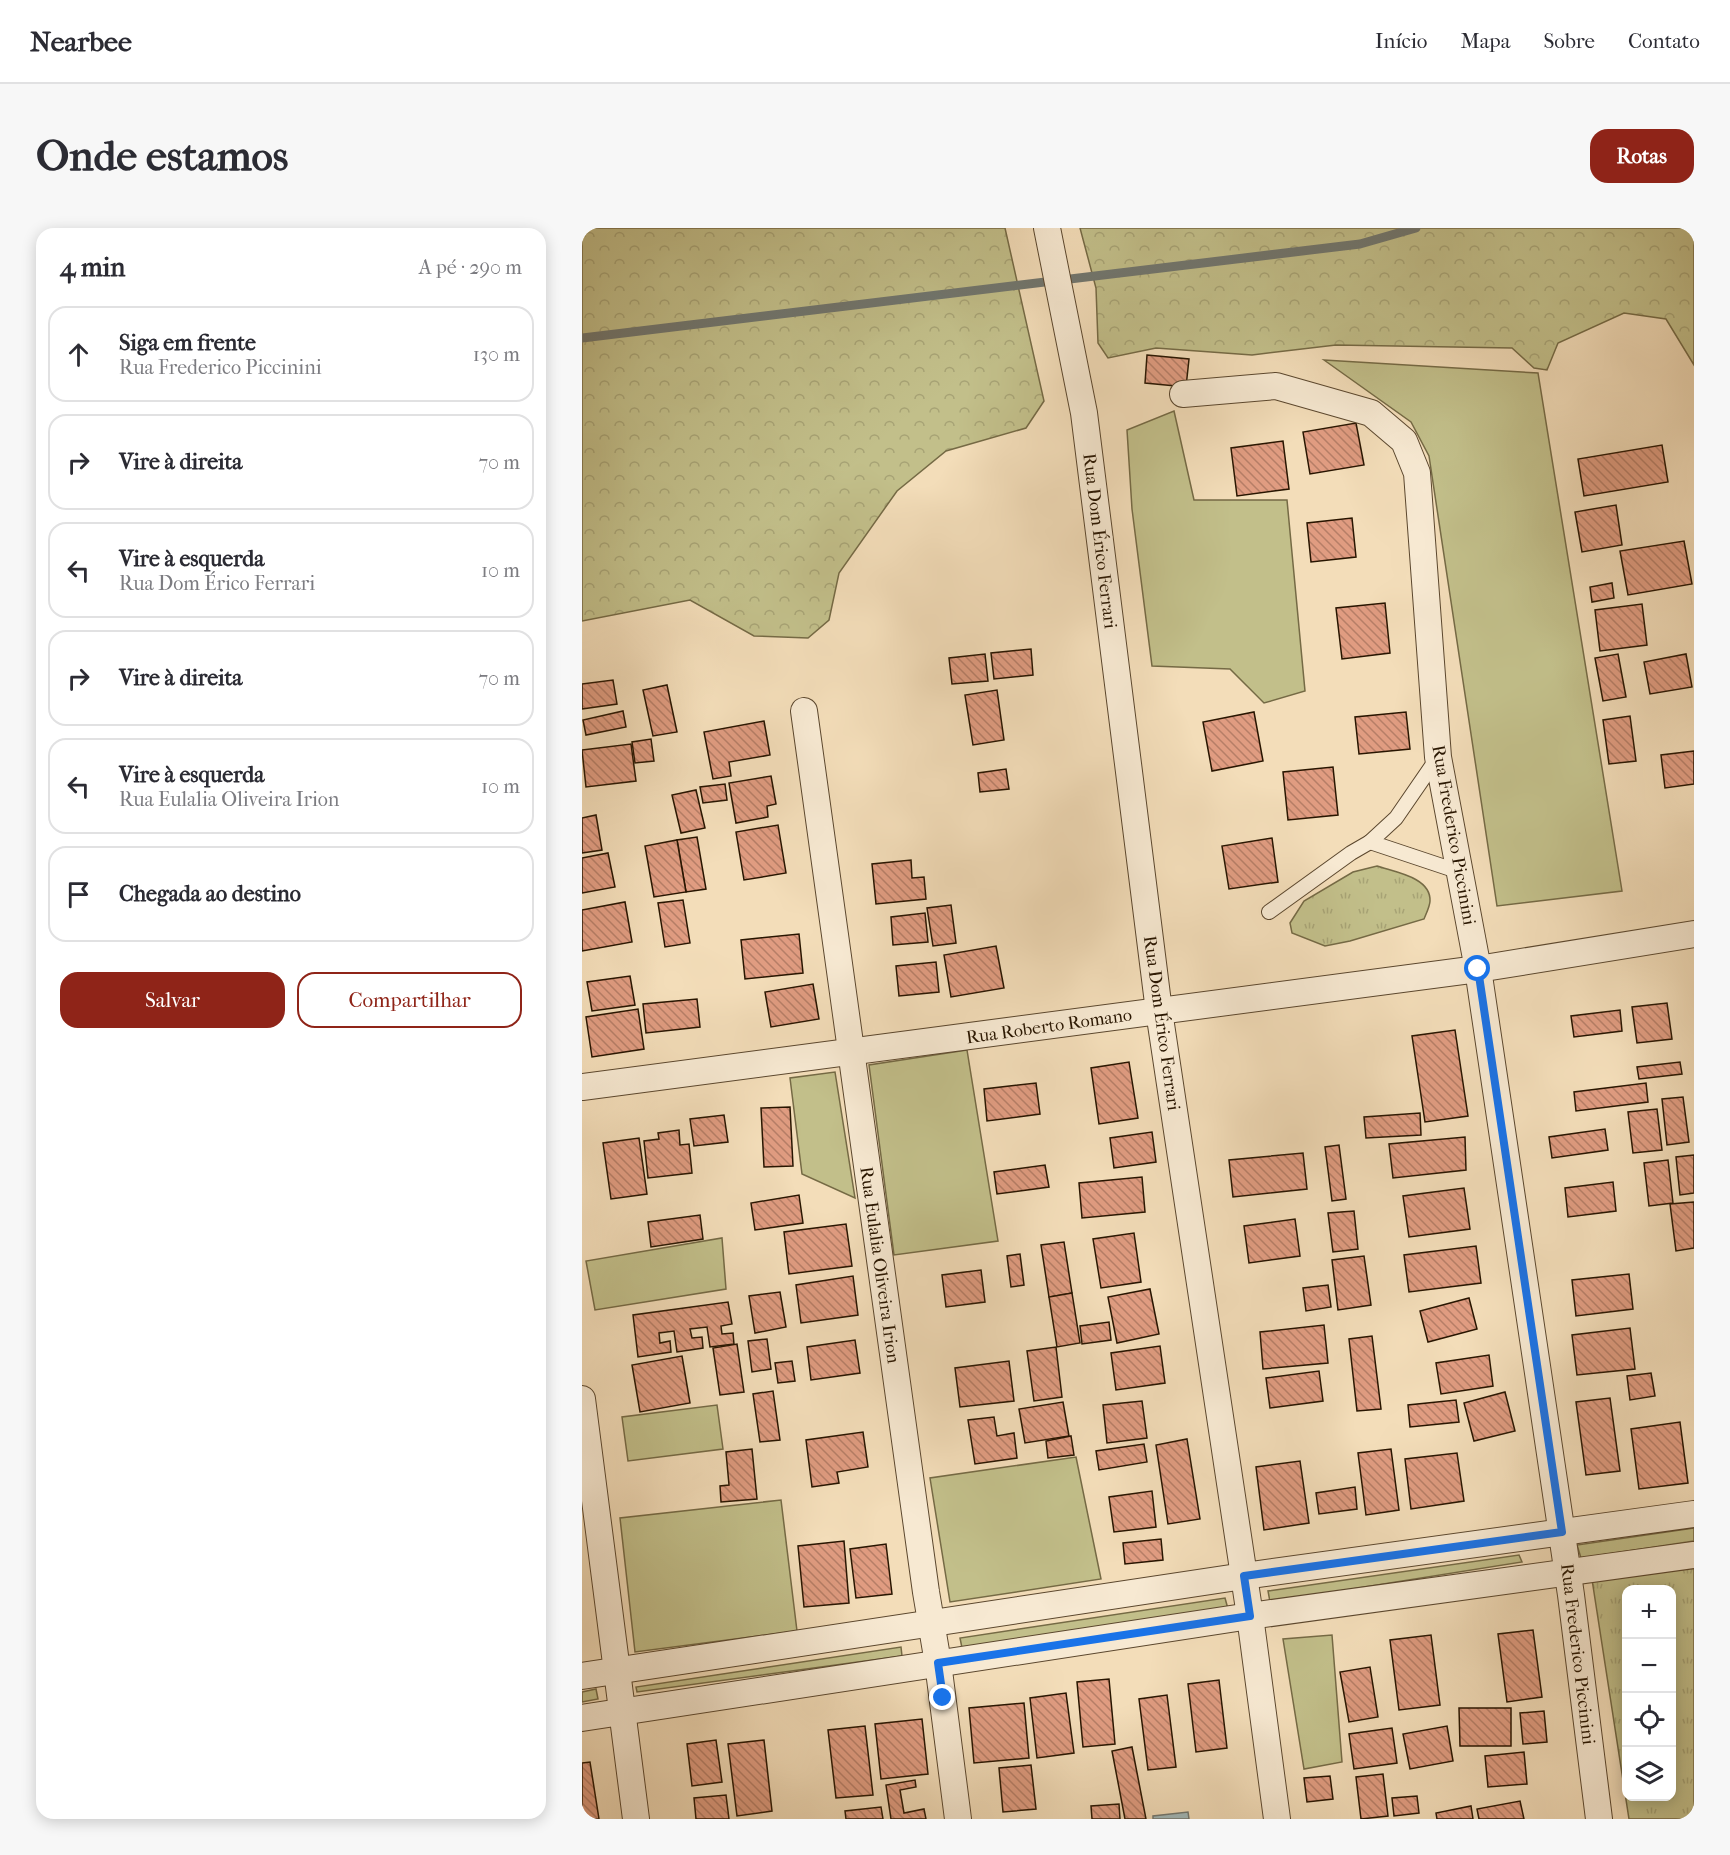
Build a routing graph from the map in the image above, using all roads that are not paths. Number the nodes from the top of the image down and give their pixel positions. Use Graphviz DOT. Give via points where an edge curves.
graph roads {
  1 [pos="1047,228"];
  2 [pos="1183,394"];
  3 [pos="804,711"];
  4 [pos="1438,757"];
  5 [pos="1370,842"];
  6 [pos="1460,872"];
  7 [pos="1269,912"];
  8 [pos="1694,934"];
  9 [pos="1478,969"];
  10 [pos="1159,1011"];
  11 [pos="850,1052"];
  12 [pos="582,1087"];
  13 [pos="582,1399"];
  14 [pos="1694,1514"];
  15 [pos="1562,1532"];
  16 [pos="1694,1555"];
  17 [pos="1567,1572"];
  18 [pos="1244,1576"];
  19 [pos="1250,1616"];
  20 [pos="931,1623"];
  21 [pos="938,1663"];
  22 [pos="616,1671"];
  23 [pos="582,1676"];
  24 [pos="622,1712"];
  25 [pos="582,1718"];
  26 [pos="636,1819"];
  27 [pos="958,1819"];
  28 [pos="1277,1819"];
  29 [pos="1599,1819"];
  1 -- 10 [label="street, Rua Dom Érico Ferrari" via="1084,413"];
  2 -- 4 [label="street, Rua Frederico Piccinini" via="1276,386 1371,413 1404,441 1417,473"];
  3 -- 11 [label="street, Rua Eulalia Oliveira Irion"];
  4 -- 5 [label="lane" via="1396,818"];
  4 -- 6 [label="street, Rua Frederico Piccinini"];
  5 -- 6 [label="lane"];
  5 -- 7 [label="lane"];
  6 -- 9 [label="street, Rua Frederico Piccinini"];
  8 -- 9 [label="street, Rua Roberto Romano"];
  9 -- 10 [label="street, Rua Roberto Romano"];
  9 -- 15 [label="street, Rua Frederico Piccinini"];
  10 -- 11 [label="street, Rua Roberto Romano"];
  10 -- 18 [label="street, Rua Dom Érico Ferrari"];
  11 -- 12 [label="street, Rua Roberto Romano"];
  11 -- 20 [label="street, Rua Eulalia Oliveira Irion"];
  13 -- 22 [label="street"];
  14 -- 15 [label="street"];
  15 -- 17 [label="street, Rua Frederico Piccinini"];
  15 -- 18 [label="street"];
  16 -- 17 [label="street"];
  17 -- 19 [label="street"];
  17 -- 29 [label="street, Rua Frederico Piccinini"];
  18 -- 19 [label="street, Rua Dom Érico Ferrari"];
  18 -- 20 [label="street"];
  19 -- 21 [label="street"];
  19 -- 28 [label="street, Rua Dom Érico Ferrari"];
  20 -- 21 [label="street, Rua Eulalia Oliveira Irion"];
  20 -- 22 [label="street"];
  21 -- 24 [label="street"];
  21 -- 27 [label="street, Rua Eulalia Oliveira Irion"];
  22 -- 23 [label="street"];
  22 -- 24 [label="street"];
  24 -- 25 [label="street"];
  24 -- 26 [label="street"];
}
